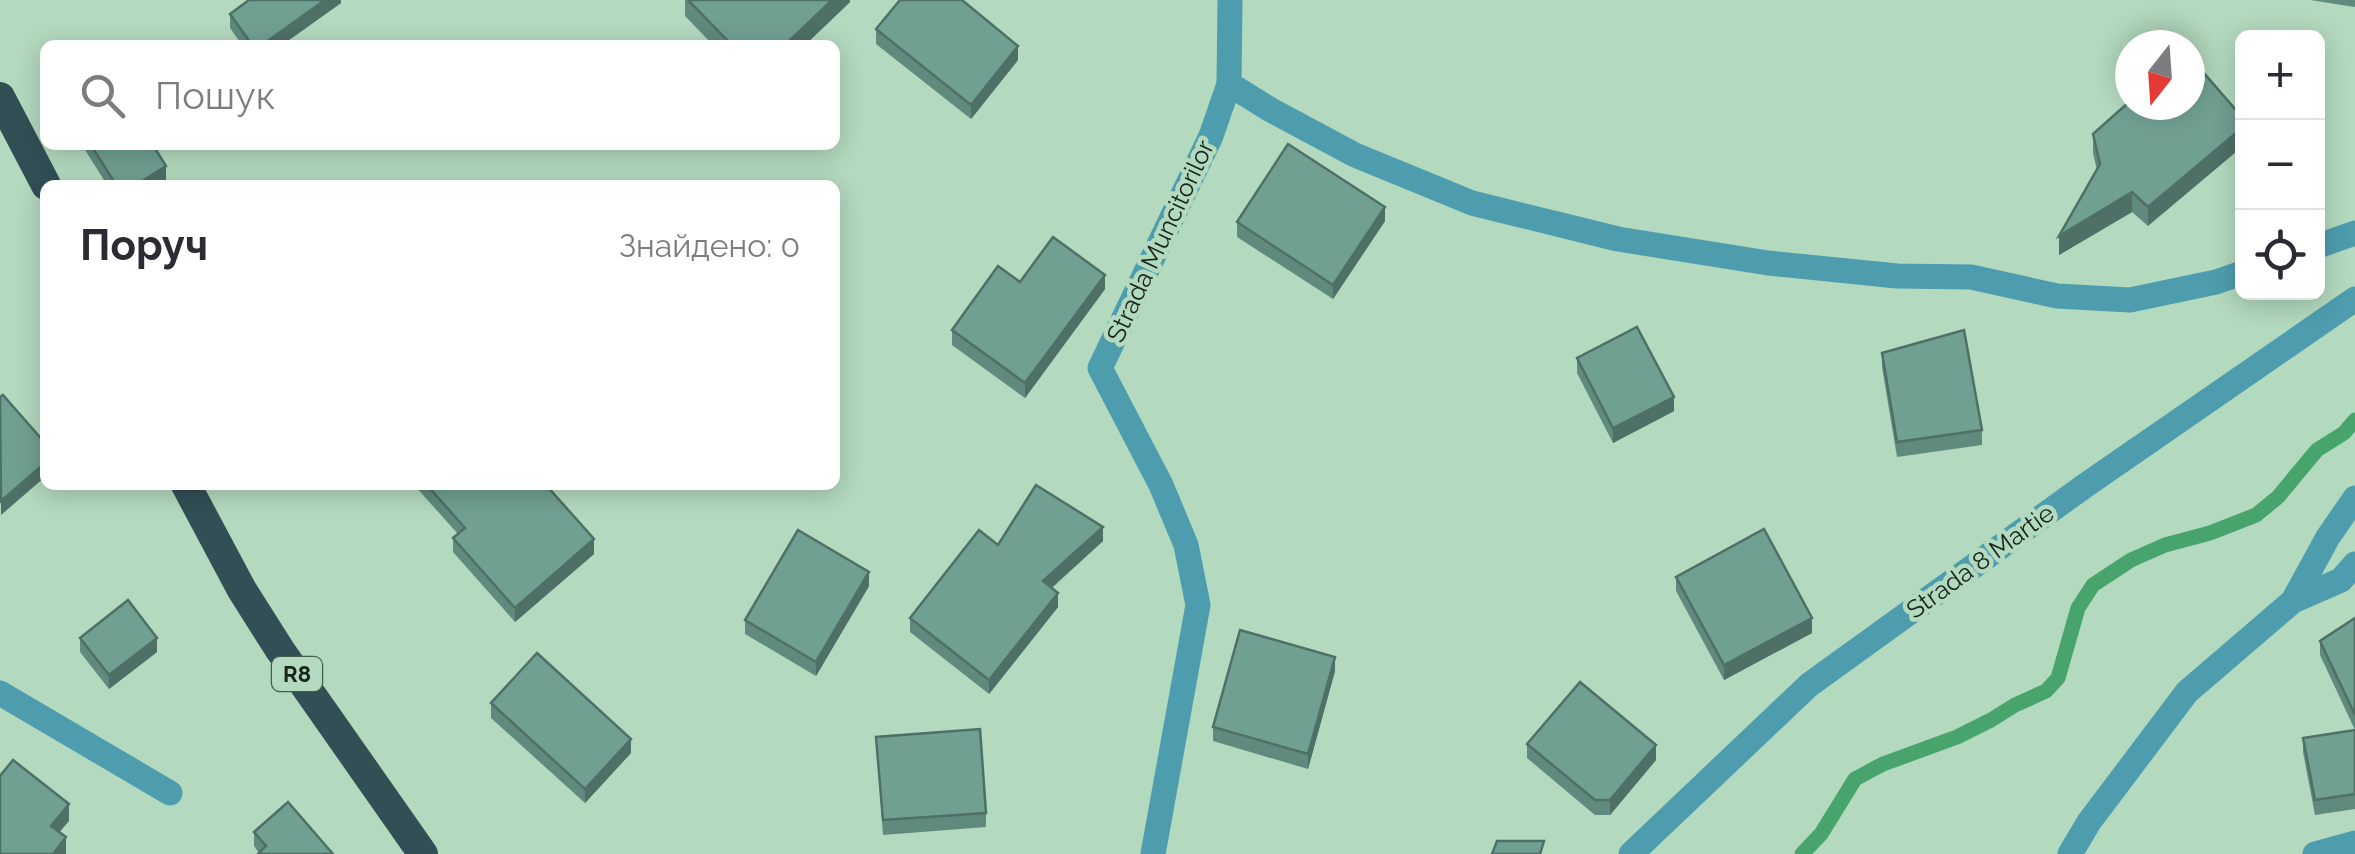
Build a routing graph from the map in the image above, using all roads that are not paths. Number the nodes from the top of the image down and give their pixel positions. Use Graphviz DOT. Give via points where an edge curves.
graph roads {
  1 [pos="1230,0"];
  2 [pos="1229,84"];
  3 [pos="0,97"];
  4 [pos="43,180"];
  5 [pos="2355,232"];
  6 [pos="2325,243"];
  7 [pos="2235,275"];
  8 [pos="2355,299"];
  9 [pos="189,490"];
  10 [pos="2355,498"];
  11 [pos="2355,564"];
  12 [pos="2293,602"];
  13 [pos="0,693"];
  14 [pos="170,793"];
  15 [pos="2355,842"];
  16 [pos="423,854"];
  17 [pos="1153,854"];
  18 [pos="1630,854"];
  19 [pos="2070,854"];
  20 [pos="2315,854"];
  1 -- 2 [label="street, Strada Muncitorilor"];
  2 -- 7 [label="street" via="1355,155 1472,203 1618,239 1768,263 1970,277 2058,296 2130,300"];
  2 -- 17 [label="street, Strada Muncitorilor" via="1211,136 1100,368 1161,484 1186,545 1198,604"];
  3 -- 4 [label="highway"];
  5 -- 6 [label="street"];
  8 -- 18 [label="street, Strada 8 Martie" via="1809,684"];
  9 -- 16 [label="highway, R8" via="280,650"];
  10 -- 12 [label="street"];
  11 -- 12 [label="street" via="2341,580"];
  12 -- 19 [label="street" via="2188,692"];
  13 -- 14 [label="street"];
  15 -- 20 [label="street"];
}
